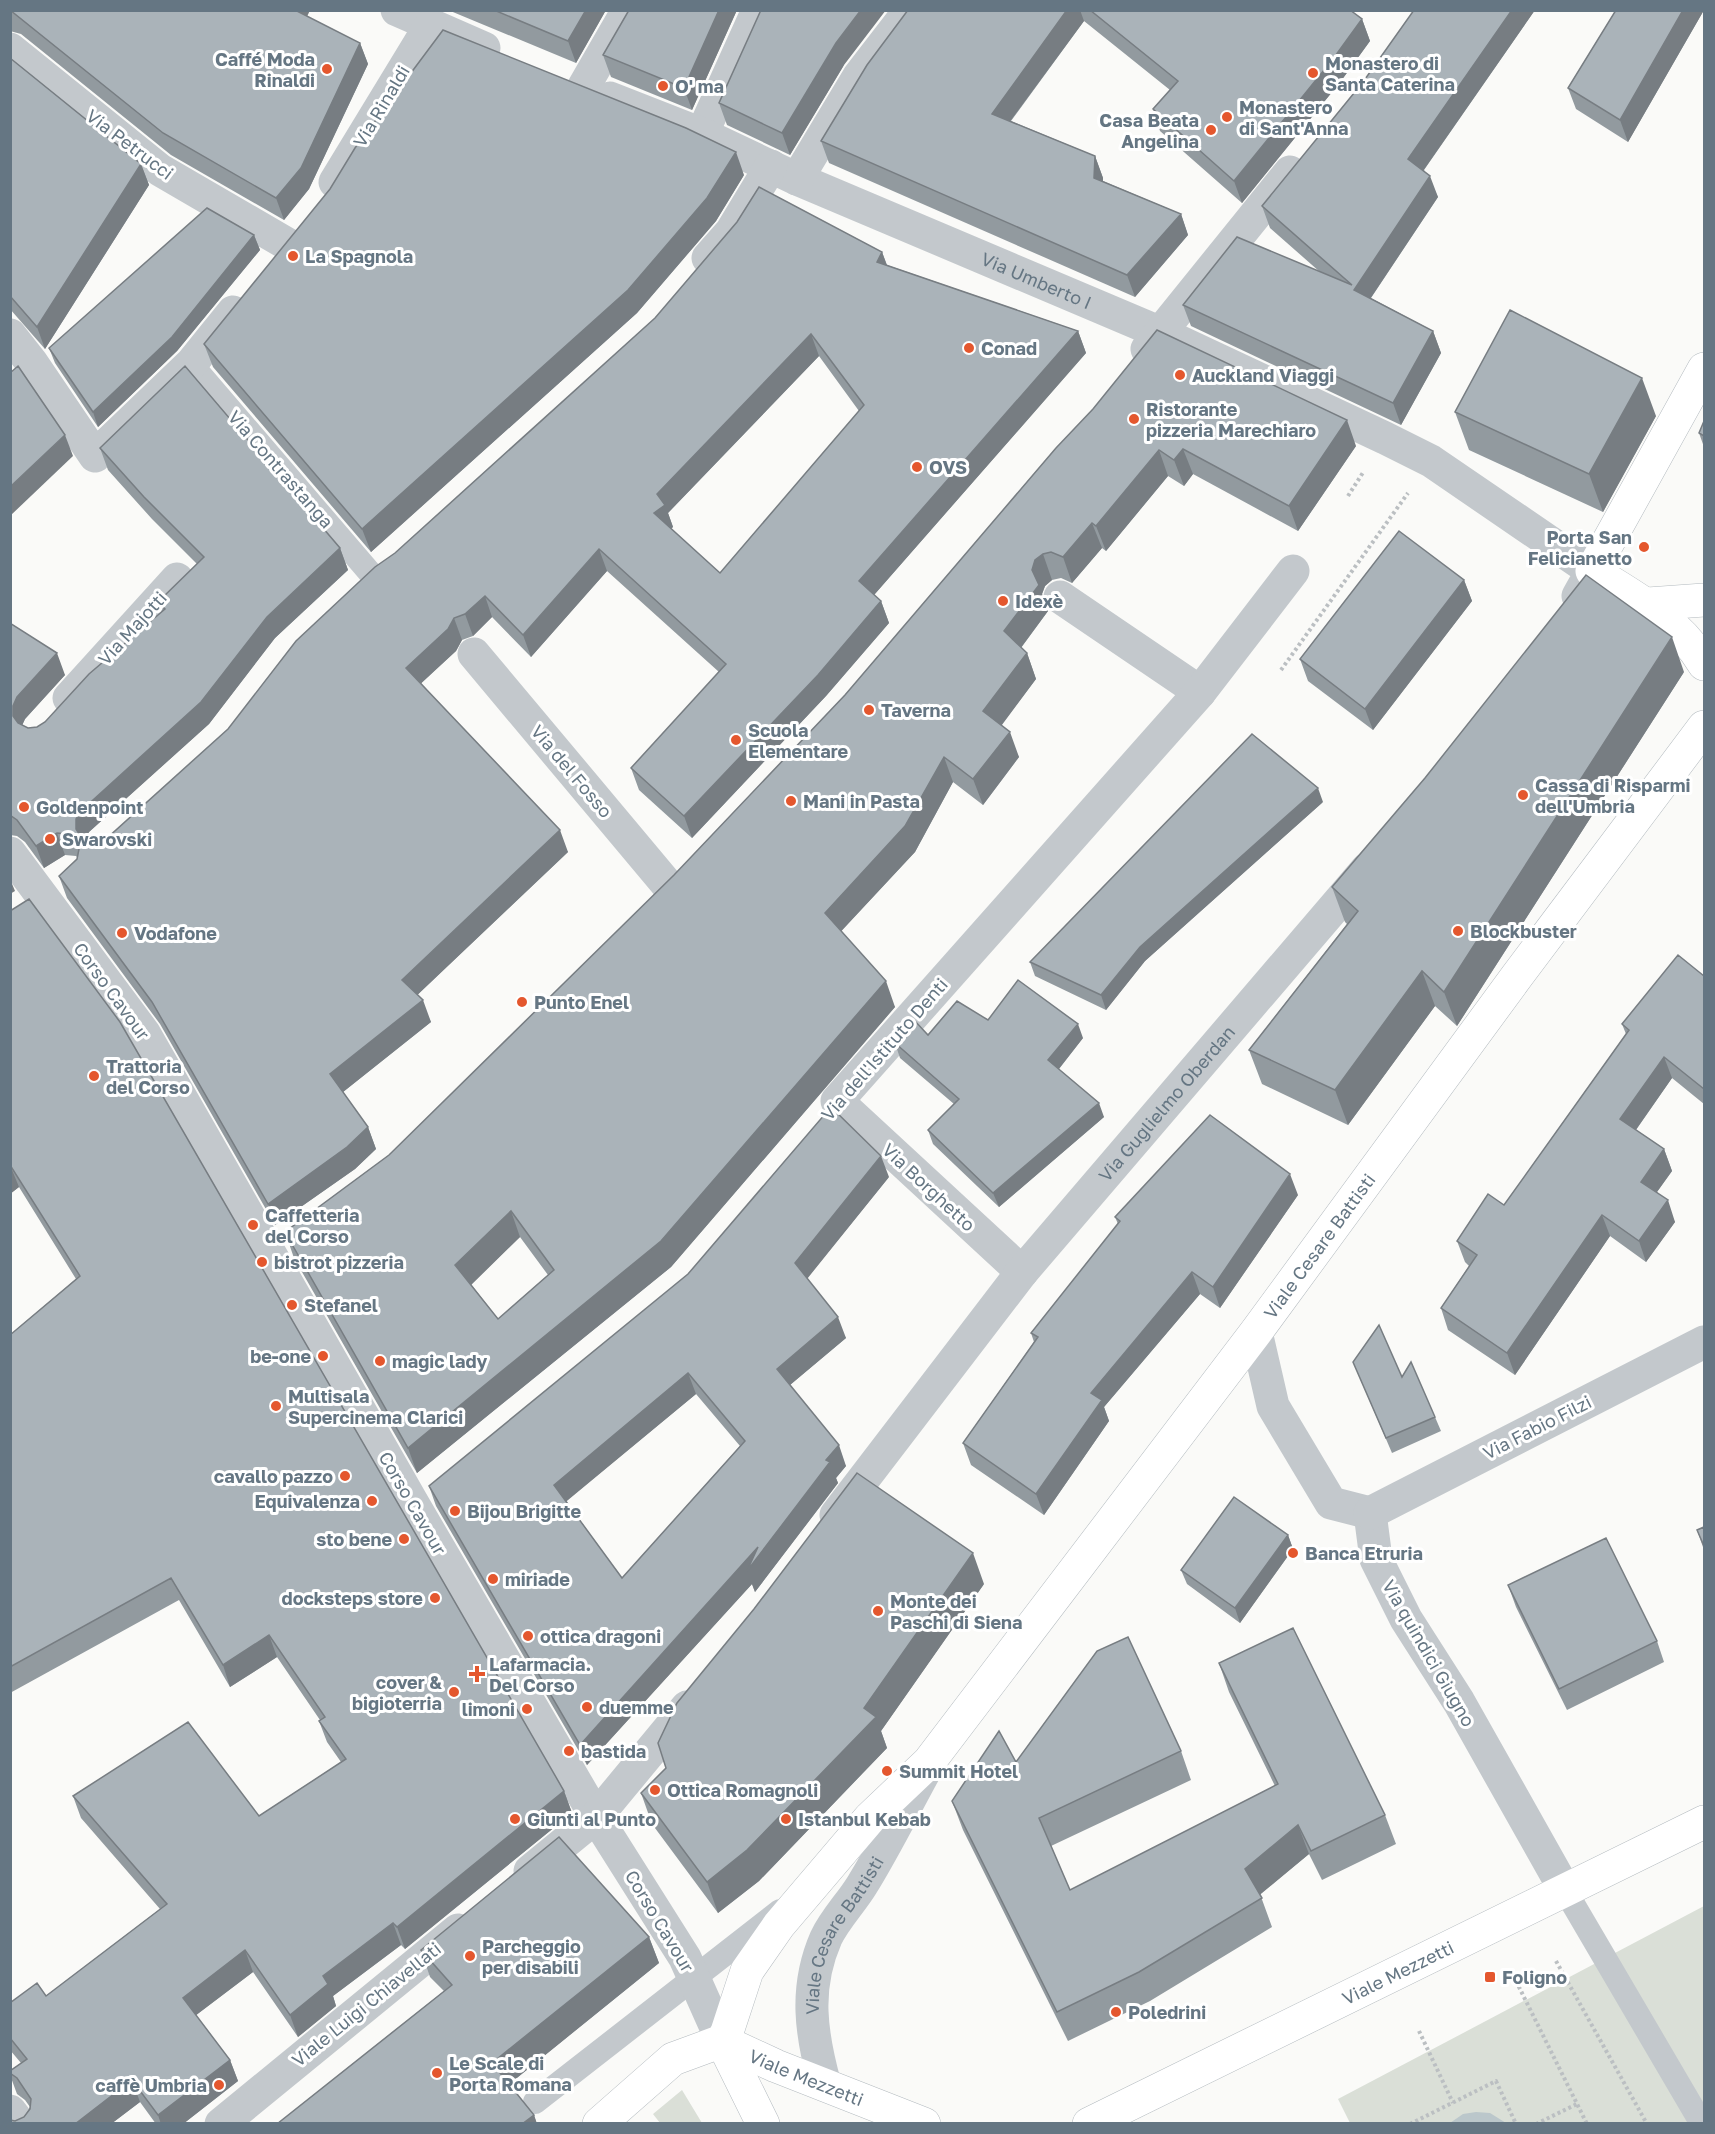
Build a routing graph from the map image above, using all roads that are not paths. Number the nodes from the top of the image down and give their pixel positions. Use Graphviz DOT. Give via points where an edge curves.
graph roads {
  1 [pos="628,10"];
  2 [pos="758,10"];
  3 [pos="910,10"];
  4 [pos="409,15"];
  5 [pos="10,49"];
  6 [pos="517,61"];
  7 [pos="550,75"];
  8 [pos="583,88"];
  9 [pos="702,134"];
  10 [pos="1311,147"];
  11 [pos="784,173"];
  12 [pos="289,244"];
  13 [pos="687,283"];
  14 [pos="1161,333"];
  15 [pos="10,335"];
  16 [pos="191,364"];
  17 [pos="1131,368"];
  18 [pos="1704,369"];
  19 [pos="390,565"];
  20 [pos="1293,571"];
  21 [pos="1592,572"];
  22 [pos="177,579"];
  23 [pos="347,597"];
  24 [pos="1060,597"];
  25 [pos="1704,600"];
  26 [pos="1648,604"];
  27 [pos="1564,621"];
  28 [pos="474,654"];
  29 [pos="1704,664"];
  30 [pos="1200,692"];
  31 [pos="47,723"];
  32 [pos="1704,727"];
  33 [pos="1384,849"];
  34 [pos="10,853"];
  35 [pos="694,862"];
  36 [pos="68,873"];
  37 [pos="670,888"];
  38 [pos="29,903"];
  39 [pos="646,911"];
  40 [pos="837,1101"];
  41 [pos="814,1128"];
  42 [pos="298,1232"];
  43 [pos="269,1253"];
  44 [pos="1022,1272"];
  45 [pos="1256,1332"];
  46 [pos="1704,1342"];
  47 [pos="440,1480"];
  48 [pos="412,1502"];
  49 [pos="1370,1513"];
  50 [pos="820,1536"];
  51 [pos="705,1685"];
  52 [pos="929,1762"];
  53 [pos="596,1817"];
  54 [pos="1704,1822"];
  55 [pos="511,1886"];
  56 [pos="810,1888"];
  57 [pos="1566,1892"];
  58 [pos="484,1909"];
  59 [pos="695,1978"];
  60 [pos="722,2041"];
  61 [pos="825,2085"];
  62 [pos="535,2102"];
  63 [pos="10,2111"];
  64 [pos="20,2124"];
  65 [pos="221,2124"];
  66 [pos="599,2124"];
  67 [pos="763,2124"];
  68 [pos="924,2124"];
  69 [pos="1089,2124"];
  70 [pos="1702,2124"];
  1 -- 8 [label="street"];
  2 -- 9 [label="street"];
  3 -- 11 [label="street"];
  4 -- 6 [label="street"];
  4 -- 12 [label="street, Via Rinaldi" via="314,214"];
  5 -- 12 [label="street, Via Petrucci" via="160,170"];
  7 -- 8 [label="street, Via Umberto I"];
  8 -- 9 [label="street, Via Umberto I"];
  9 -- 11 [label="street, Via Umberto I"];
  10 -- 14 [label="street"];
  11 -- 13 [label="street"];
  11 -- 14 [label="street, Via Umberto I"];
  12 -- 16 [label="street, Via Rinaldi"];
  14 -- 17 [label="street"];
  14 -- 21 [label="street, Via Umberto I" via="1431,461"];
  15 -- 16 [label="street, Via Rinaldi" via="95,456"];
  16 -- 19 [label="lane, Via Contrastanga"];
  18 -- 21 [label="main road"];
  19 -- 23 [label="street"];
  20 -- 30 [label="street, Via dell'Istituto Denti"];
  21 -- 26 [label="main road, Via Umberto I"];
  21 -- 27 [label="street"];
  22 -- 31 [label="street, Via Majotti"];
  24 -- 30 [label="street"];
  25 -- 26 [label="main road"];
  26 -- 29 [label="main road" via="1694,647"];
  28 -- 37 [label="street, Via del Fosso"];
  30 -- 40 [label="street, Via dell'Istituto Denti"];
  32 -- 45 [label="main road, Viale Cesare Battisti"];
  33 -- 44 [label="street, Via Guglielmo Oberdan"];
  34 -- 38 [label="street, Corso Cavour"];
  35 -- 37 [label="street"];
  36 -- 38 [label="street"];
  37 -- 39 [label="street"];
  38 -- 43 [label="street, Corso Cavour" via="144,1033"];
  40 -- 41 [label="street, Via dell'Istituto Denti"];
  40 -- 44 [label="street, Via Borghetto"];
  42 -- 43 [label="street"];
  43 -- 48 [label="street, Corso Cavour"];
  44 -- 50 [label="street, Via Guglielmo Oberdan"];
  45 -- 49 [label="street" via="1273,1406 1331,1503"];
  45 -- 52 [label="main road, Viale Cesare Battisti"];
  46 -- 49 [label="street, Via Fabio Filzi"];
  47 -- 48 [label="street"];
  48 -- 53 [label="street, Corso Cavour"];
  49 -- 57 [label="street, Via quindici Giugno" via="1376,1559 1406,1619 1459,1702"];
  51 -- 53 [label="street"];
  52 -- 56 [label="main road, Viale Cesare Battisti" via="870,1818"];
  52 -- 61 [label="street, Viale Cesare Battisti" via="862,1885 827,1937 815,1972 810,2002 813,2040"];
  53 -- 55 [label="street"];
  53 -- 59 [label="street, Corso Cavour"];
  54 -- 57 [label="main road, Viale Mezzetti"];
  56 -- 59 [label="lane"];
  56 -- 60 [label="main road, Viale Cesare Battisti" via="747,1971"];
  57 -- 69 [label="main road, Viale Mezzetti"];
  57 -- 70 [label="lane"];
  58 -- 65 [label="street, Viale Luigi Chiavellati"];
  59 -- 60 [label="street, Corso Cavour"];
  59 -- 62 [label="lane"];
  60 -- 61 [label="main road, Viale Mezzetti"];
  60 -- 66 [label="main road" via="673,2059"];
  60 -- 67 [label="main road"];
  61 -- 68 [label="main road, Viale Mezzetti"];
  63 -- 64 [label="street"];
}
